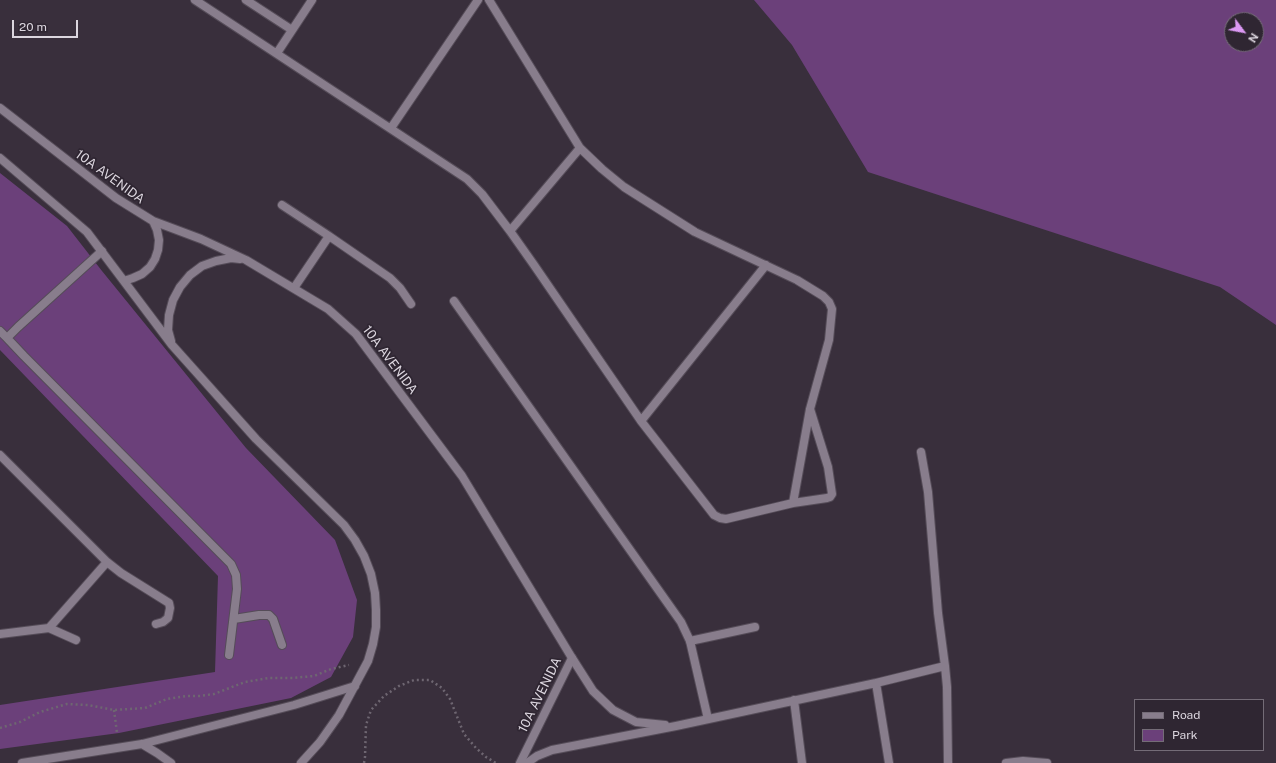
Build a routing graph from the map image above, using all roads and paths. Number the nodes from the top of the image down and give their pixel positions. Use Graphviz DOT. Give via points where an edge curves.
graph roads {
  1 [pos="196,0"];
  2 [pos="246,0"];
  3 [pos="312,0"];
  4 [pos="478,0"];
  5 [pos="489,0"];
  6 [pos="292,30"];
  7 [pos="277,53"];
  8 [pos="0,108"];
  9 [pos="391,128"];
  10 [pos="580,148"];
  11 [pos="0,158"];
  12 [pos="282,205"];
  13 [pos="153,221"];
  14 [pos="510,231"];
  15 [pos="329,236"];
  16 [pos="102,251"];
  17 [pos="246,260"];
  18 [pos="766,265"];
  19 [pos="124,281"];
  20 [pos="294,288"];
  21 [pos="454,301"];
  22 [pos="412,304"];
  23 [pos="0,331"];
  24 [pos="8,338"];
  25 [pos="172,345"];
  26 [pos="810,409"];
  27 [pos="641,421"];
  28 [pos="921,452"];
  29 [pos="0,455"];
  30 [pos="793,503"];
  31 [pos="106,562"];
  32 [pos="234,619"];
  33 [pos="156,624"];
  34 [pos="755,626"];
  35 [pos="49,628"];
  36 [pos="0,634"];
  37 [pos="76,640"];
  38 [pos="690,640"];
  39 [pos="282,645"];
  40 [pos="229,655"];
  41 [pos="572,658"];
  42 [pos="368,661"];
  43 [pos="946,666"];
  44 [pos="876,683"];
  45 [pos="355,686"];
  46 [pos="794,700"];
  47 [pos="708,719"];
  48 [pos="676,726"];
  49 [pos="0,728"];
  50 [pos="142,744"];
  51 [pos="22,763"];
  52 [pos="171,763"];
  53 [pos="301,763"];
  54 [pos="364,763"];
  55 [pos="496,763"];
  56 [pos="520,763"];
  57 [pos="527,763"];
  58 [pos="802,763"];
  59 [pos="889,763"];
  60 [pos="948,763"];
  61 [pos="1006,763"];
  62 [pos="1047,763"];
  1 -- 7 [label="street"];
  2 -- 6 [label="street"];
  3 -- 6 [label="street"];
  4 -- 9 [label="street"];
  5 -- 10 [label="street"];
  6 -- 7 [label="street"];
  7 -- 9 [label="street"];
  8 -- 13 [label="street, 10A AVENIDA" via="116,198"];
  9 -- 14 [label="street" via="468,179"];
  10 -- 14 [label="street"];
  10 -- 18 [label="street" via="624,187 696,232"];
  11 -- 16 [label="street" via="87,232"];
  12 -- 15 [label="street"];
  13 -- 17 [label="street, 10A AVENIDA"];
  13 -- 19 [label="street" via="158,230 159,240 155,259 142,274"];
  14 -- 27 [label="street"];
  15 -- 20 [label="street"];
  15 -- 22 [label="street" via="390,278"];
  16 -- 19 [label="street"];
  16 -- 24 [label="street"];
  17 -- 20 [label="street, 10A AVENIDA"];
  17 -- 25 [label="street" via="231,258 216,261 202,266 190,275 173,300 169,315 168,330"];
  18 -- 26 [label="street" via="823,296 832,309 829,340"];
  18 -- 27 [label="street"];
  19 -- 25 [label="street"];
  20 -- 41 [label="street, 10A AVENIDA" via="328,309 356,334 462,476"];
  21 -- 38 [label="street" via="668,603"];
  23 -- 24 [label="street"];
  24 -- 32 [label="street" via="231,564 236,575 237,589"];
  25 -- 42 [label="street" via="256,439 344,525 355,540 371,574 375,593 376,627"];
  26 -- 30 [label="street"];
  26 -- 30 [label="street" via="828,467 832,494 827,498"];
  27 -- 30 [label="street" via="714,515 726,519"];
  28 -- 43 [label="street" via="928,492 938,613"];
  29 -- 31 [label="street"];
  31 -- 33 [label="street" via="169,603 168,618"];
  31 -- 35 [label="street"];
  32 -- 39 [label="street" via="269,615 273,619"];
  32 -- 40 [label="street"];
  34 -- 38 [label="street"];
  35 -- 36 [label="street"];
  35 -- 37 [label="street"];
  38 -- 47 [label="street"];
  41 -- 48 [label="street" via="593,691 613,710 636,722"];
  41 -- 56 [label="street, 10A AVENIDA"];
  42 -- 45 [label="street"];
  42 -- 49 [label="path" via="331,669 314,676 245,682 214,694 167,699 145,708 114,710 67,704"];
  43 -- 44 [label="street"];
  43 -- 60 [label="street"];
  44 -- 46 [label="street"];
  44 -- 59 [label="street"];
  45 -- 50 [label="street" via="294,705"];
  45 -- 53 [label="street" via="339,715"];
  46 -- 47 [label="street"];
  46 -- 58 [label="street"];
  47 -- 48 [label="street"];
  48 -- 57 [label="street" via="552,750"];
  50 -- 51 [label="street"];
  50 -- 52 [label="street"];
  54 -- 55 [label="path" via="366,725 371,710 384,696 414,680 430,680 442,688 450,699 464,734 476,748"];
  61 -- 62 [label="street"];
}
